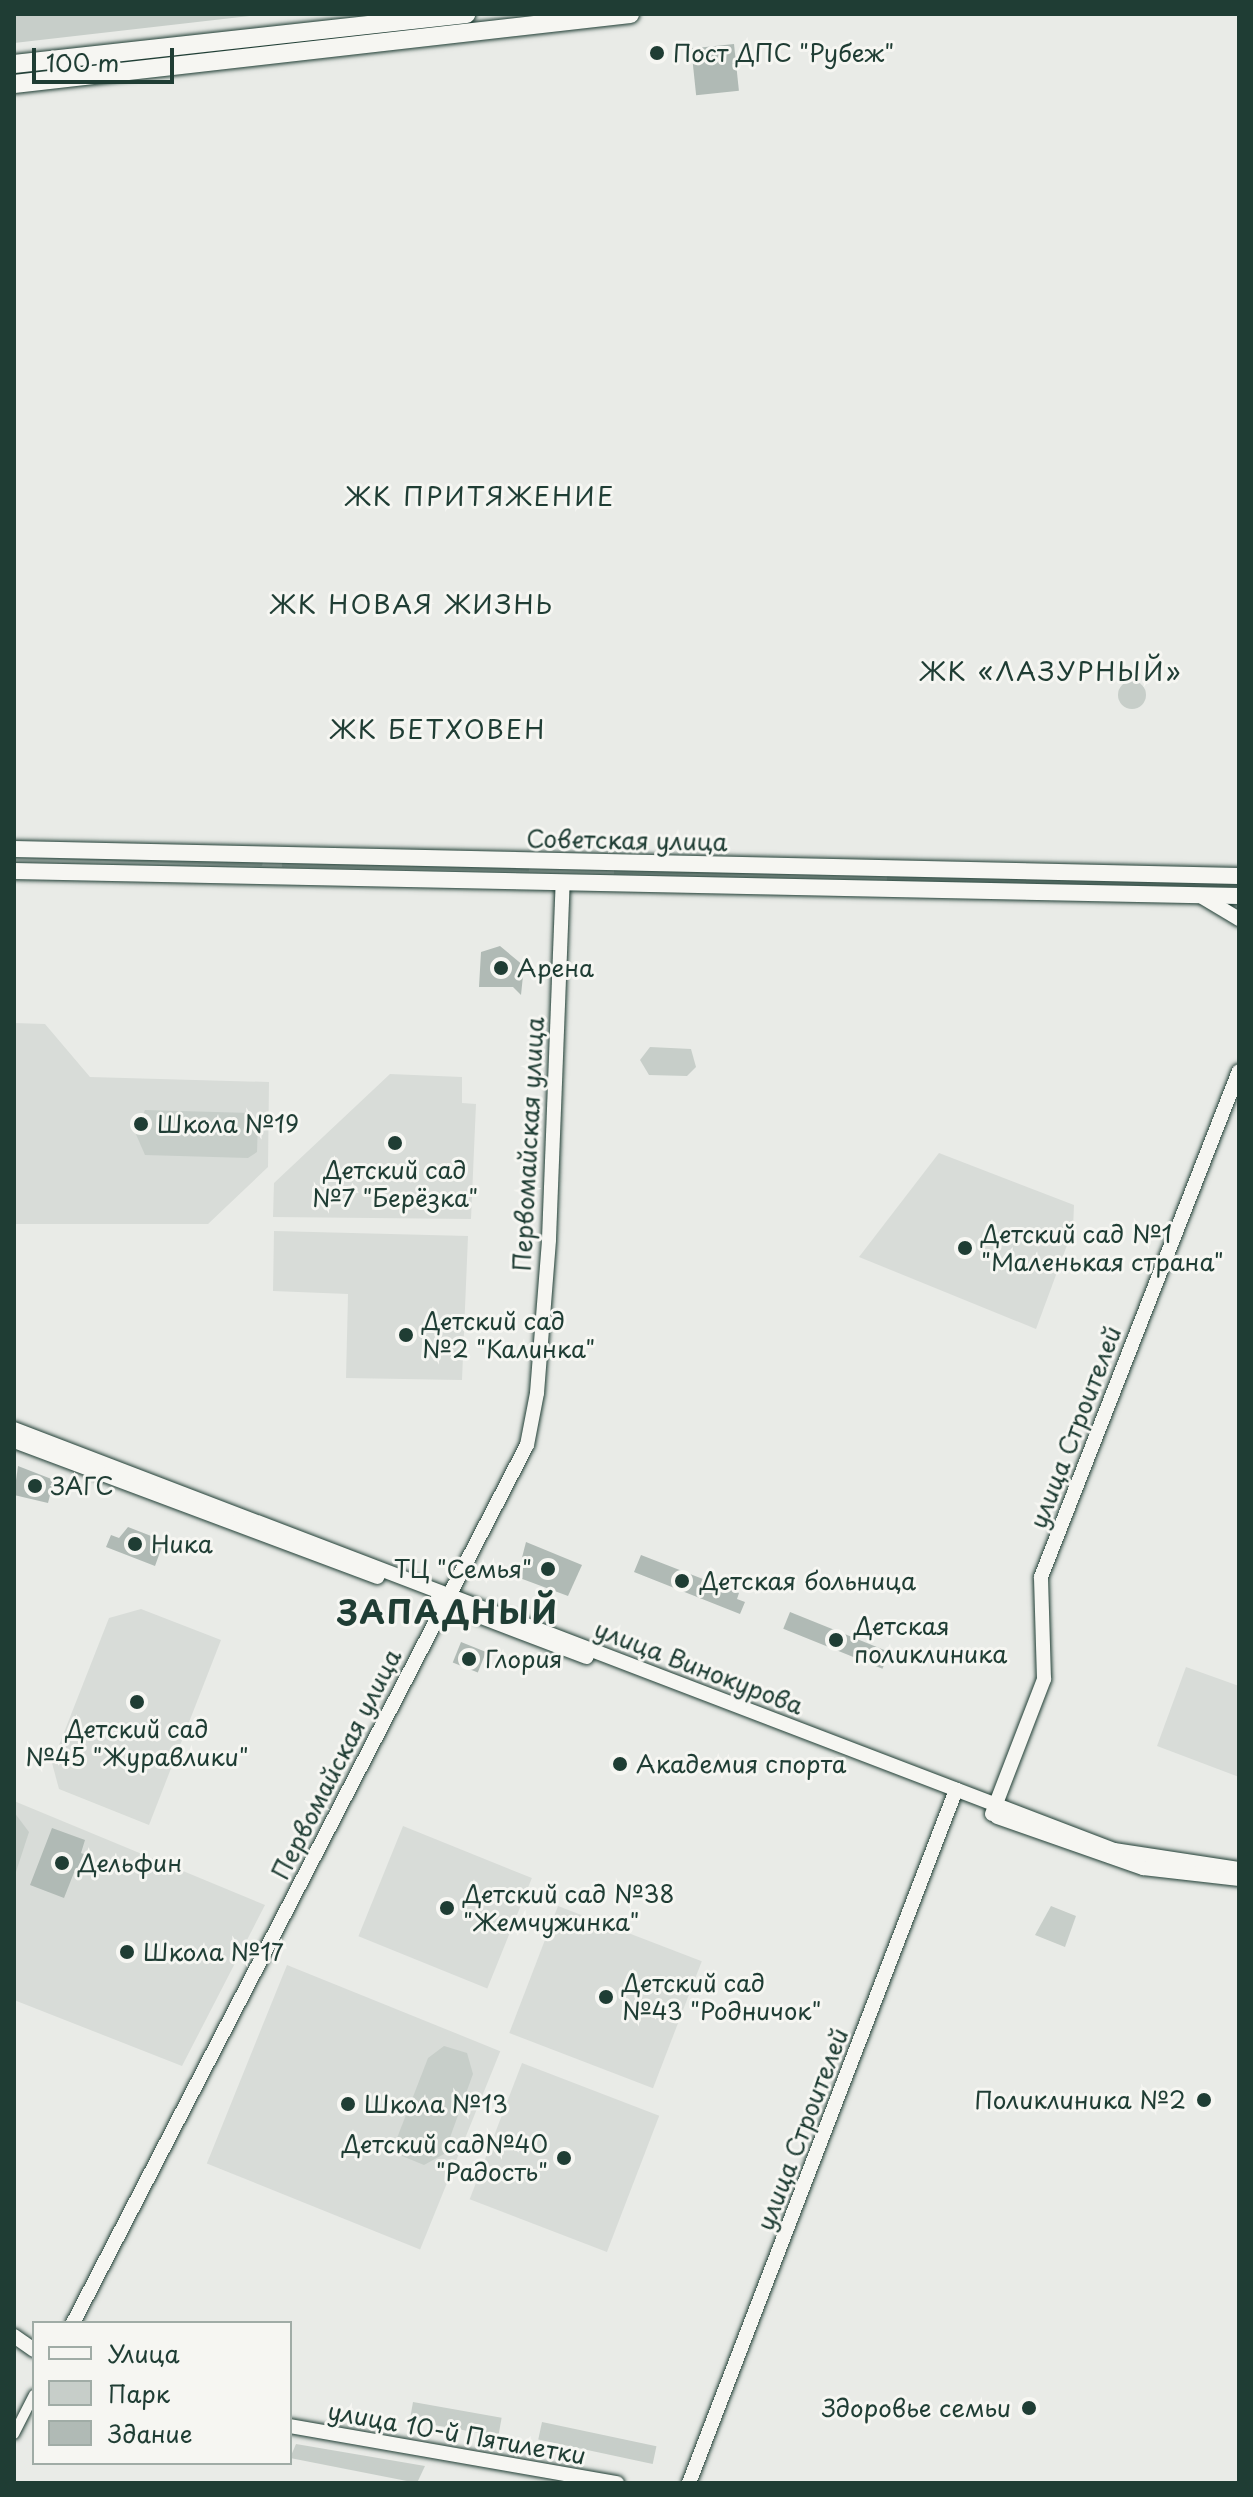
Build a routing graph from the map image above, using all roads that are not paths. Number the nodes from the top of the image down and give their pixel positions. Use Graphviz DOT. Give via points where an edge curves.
graph roads {
  1 [pos="466,14"];
  2 [pos="630,14"];
  3 [pos="14,64"];
  4 [pos="14,84"];
  5 [pos="14,849"];
  6 [pos="272,855"];
  7 [pos="564,863"];
  8 [pos="879,870"];
  9 [pos="14,871"];
  10 [pos="1239,876"];
  11 [pos="272,877"];
  12 [pos="563,882"];
  13 [pos="879,889"];
  14 [pos="1199,895"];
  15 [pos="1239,896"];
  16 [pos="1239,919"];
  17 [pos="1239,1071"];
  18 [pos="16,1436"];
  19 [pos="447,1598"];
  20 [pos="954,1795"];
  21 [pos="993,1810"];
  22 [pos="1239,1869"];
  23 [pos="1239,1879"];
  24 [pos="74,2321"];
  25 [pos="14,2336"];
  26 [pos="32,2349"];
  27 [pos="32,2399"];
  28 [pos="292,2426"];
  29 [pos="14,2434"];
  30 [pos="617,2483"];
  31 [pos="689,2483"];
  1 -- 3 [label="highway"];
  2 -- 4 [label="highway"];
  5 -- 6 [label="main road, Советская улица"];
  6 -- 7 [label="main road, Советская улица"];
  6 -- 11 [label="main road"];
  7 -- 8 [label="main road, Советская улица"];
  7 -- 12 [label="main road, Первомайская улица"];
  8 -- 10 [label="main road, Советская улица"];
  8 -- 13 [label="main road"];
  9 -- 11 [label="main road, Советская улица"];
  11 -- 12 [label="main road, Советская улица"];
  12 -- 13 [label="main road, Советская улица"];
  12 -- 19 [label="street, Первомайская улица" via="537,1393 523,1452"];
  13 -- 14 [label="main road, Советская улица"];
  14 -- 15 [label="main road, Советская улица"];
  14 -- 16 [label="street"];
  17 -- 21 [label="street, улица Строителей" via="1041,1577 1044,1679"];
  18 -- 19 [label="street, улица Винокурова"];
  19 -- 20 [label="street, улица Винокурова"];
  19 -- 24 [label="street, Первомайская улица"];
  20 -- 21 [label="street, улица Винокурова"];
  20 -- 31 [label="street, улица Строителей"];
  21 -- 22 [label="street, улица Винокурова" via="1130,1855"];
  21 -- 23 [label="street, улица Винокурова" via="1143,1868"];
  25 -- 26 [label="street"];
  27 -- 29 [label="street"];
  28 -- 30 [label="street, улица 10-й Пятилетки"];
}
